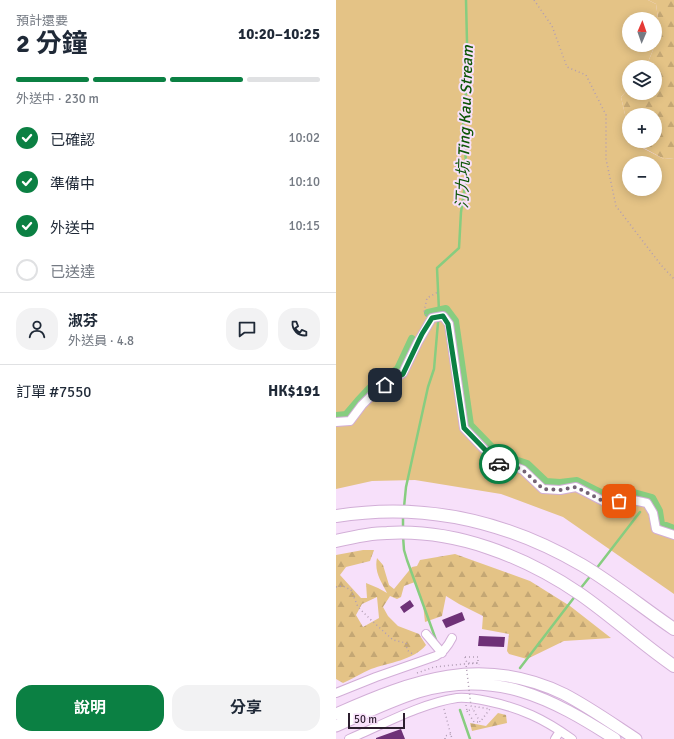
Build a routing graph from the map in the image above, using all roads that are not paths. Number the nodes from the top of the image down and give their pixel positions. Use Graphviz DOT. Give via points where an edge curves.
graph roads {
  1 [pos="336,422"];
  2 [pos="336,516"];
  3 [pos="674,536"];
  4 [pos="336,541"];
  5 [pos="674,629"];
  6 [pos="426,634"];
  7 [pos="452,638"];
  8 [pos="442,653"];
  9 [pos="674,666"];
  10 [pos="337,692"];
  11 [pos="336,714"];
  12 [pos="336,726"];
  13 [pos="560,730"];
  14 [pos="349,739"];
  15 [pos="555,739"];
  16 [pos="572,739"];
  17 [pos="615,739"];
  18 [pos="636,739"];
  1 -- 3 [label="street" via="350,422 376,391 403,374 431,321 443,316 448,324 464,428 501,467 511,465 523,470 543,489 560,490 576,487 605,502 633,500 647,504 656,529"];
  2 -- 5 [label="highway" via="369,512 417,512 472,521 515,532 583,565"];
  4 -- 9 [label="highway" via="366,535 404,532 445,537 488,548 539,570 581,595"];
  6 -- 8 [label="street"];
  7 -- 8 [label="street"];
  8 -- 10 [label="street"];
  11 -- 18 [label="main road" via="378,695 417,682 453,675 497,675 541,685 563,694"];
  12 -- 17 [label="main road" via="417,693 449,685 479,684 538,696 578,715"];
  13 -- 14 [label="street" via="510,706 465,698 442,701 419,709"];
  13 -- 15 [label="street"];
  13 -- 16 [label="street"];
}
